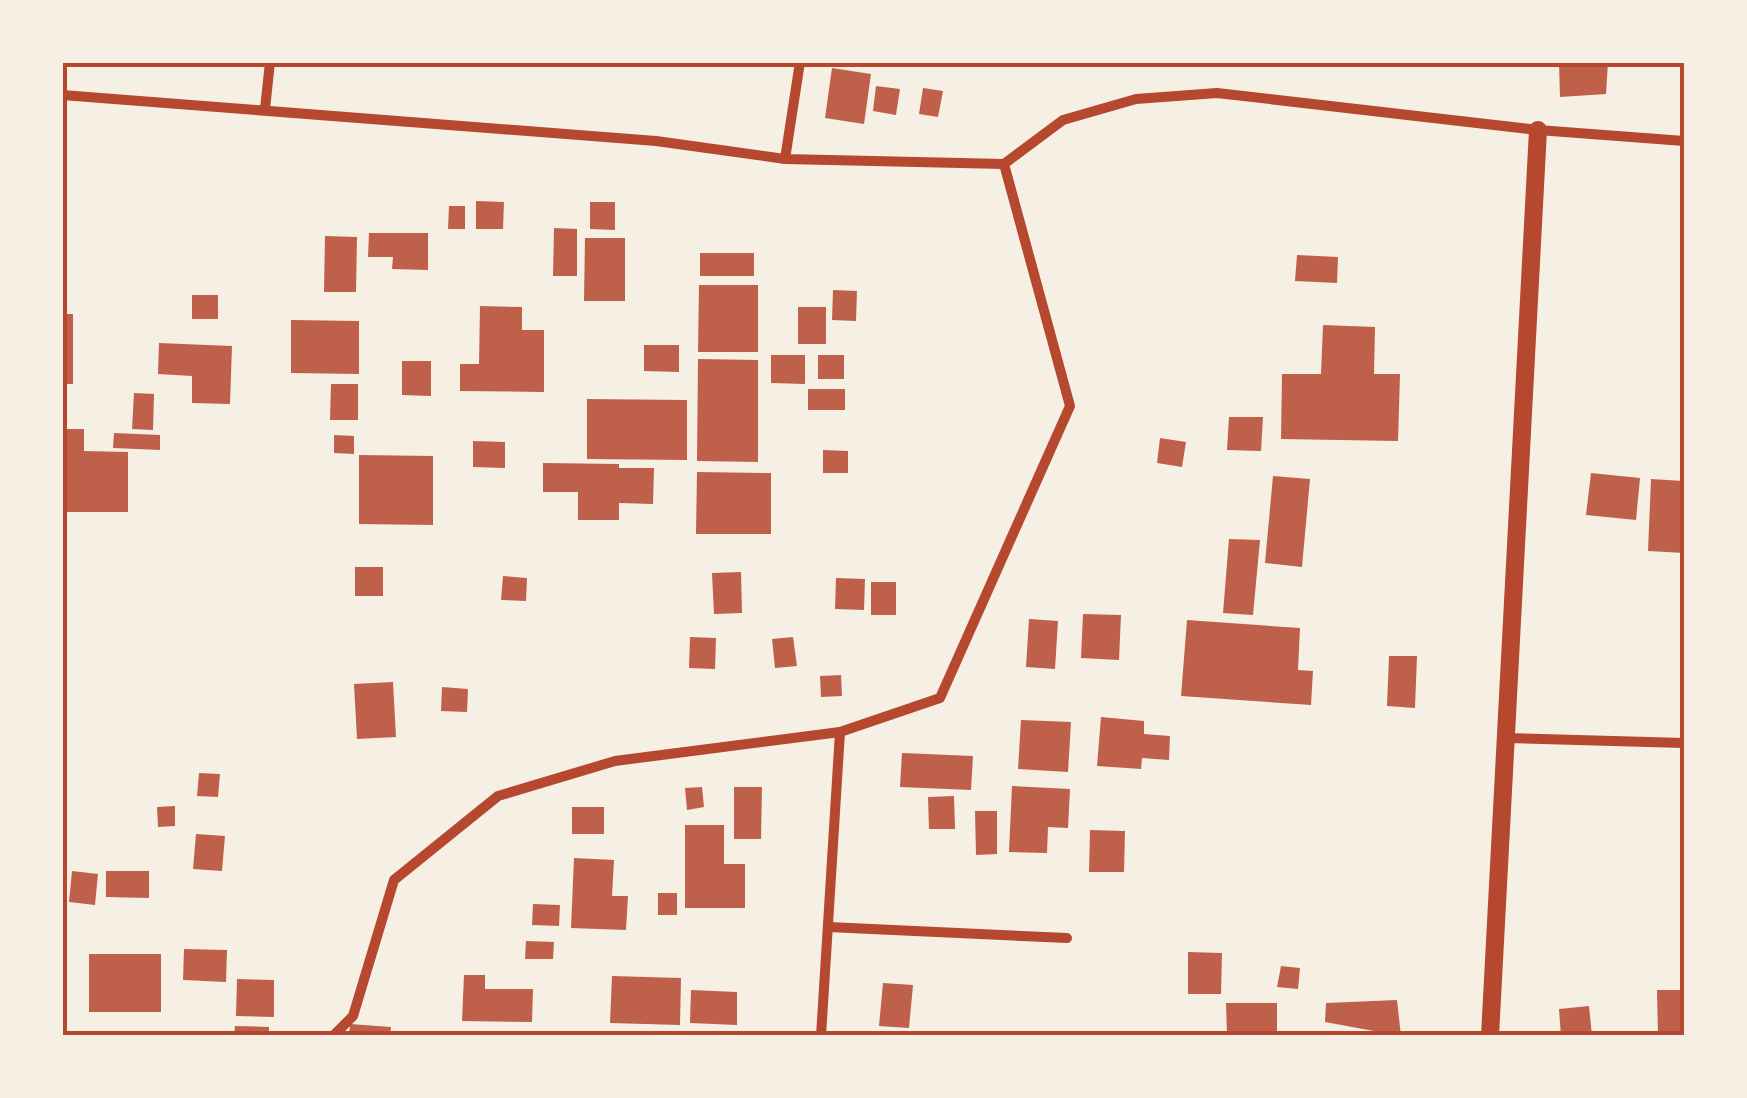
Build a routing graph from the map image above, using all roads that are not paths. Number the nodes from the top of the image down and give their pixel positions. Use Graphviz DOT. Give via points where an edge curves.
graph roads {
  1 [pos="270,62"];
  2 [pos="800,62"];
  3 [pos="62,95"];
  4 [pos="266,109"];
  5 [pos="1538,130"];
  6 [pos="1684,141"];
  7 [pos="785,158"];
  8 [pos="1004,164"];
  9 [pos="840,732"];
  10 [pos="1506,738"];
  11 [pos="1684,744"];
  12 [pos="828,927"];
  13 [pos="1067,938"];
  14 [pos="333,1036"];
  15 [pos="821,1036"];
  16 [pos="1490,1036"];
  1 -- 4 [label="street"];
  2 -- 7 [label="street"];
  3 -- 4 [label="street"];
  4 -- 7 [label="street"];
  5 -- 6 [label="street"];
  5 -- 8 [label="street" via="1200,94 1136,99 1064,120"];
  5 -- 10 [label="street"];
  7 -- 8 [label="street"];
  8 -- 9 [label="street" via="1070,406 940,698"];
  9 -- 12 [label="street"];
  9 -- 14 [label="street" via="615,761 498,796 394,880 353,1016"];
  10 -- 11 [label="street"];
  10 -- 16 [label="street"];
  12 -- 13 [label="street"];
  12 -- 15 [label="street"];
}
